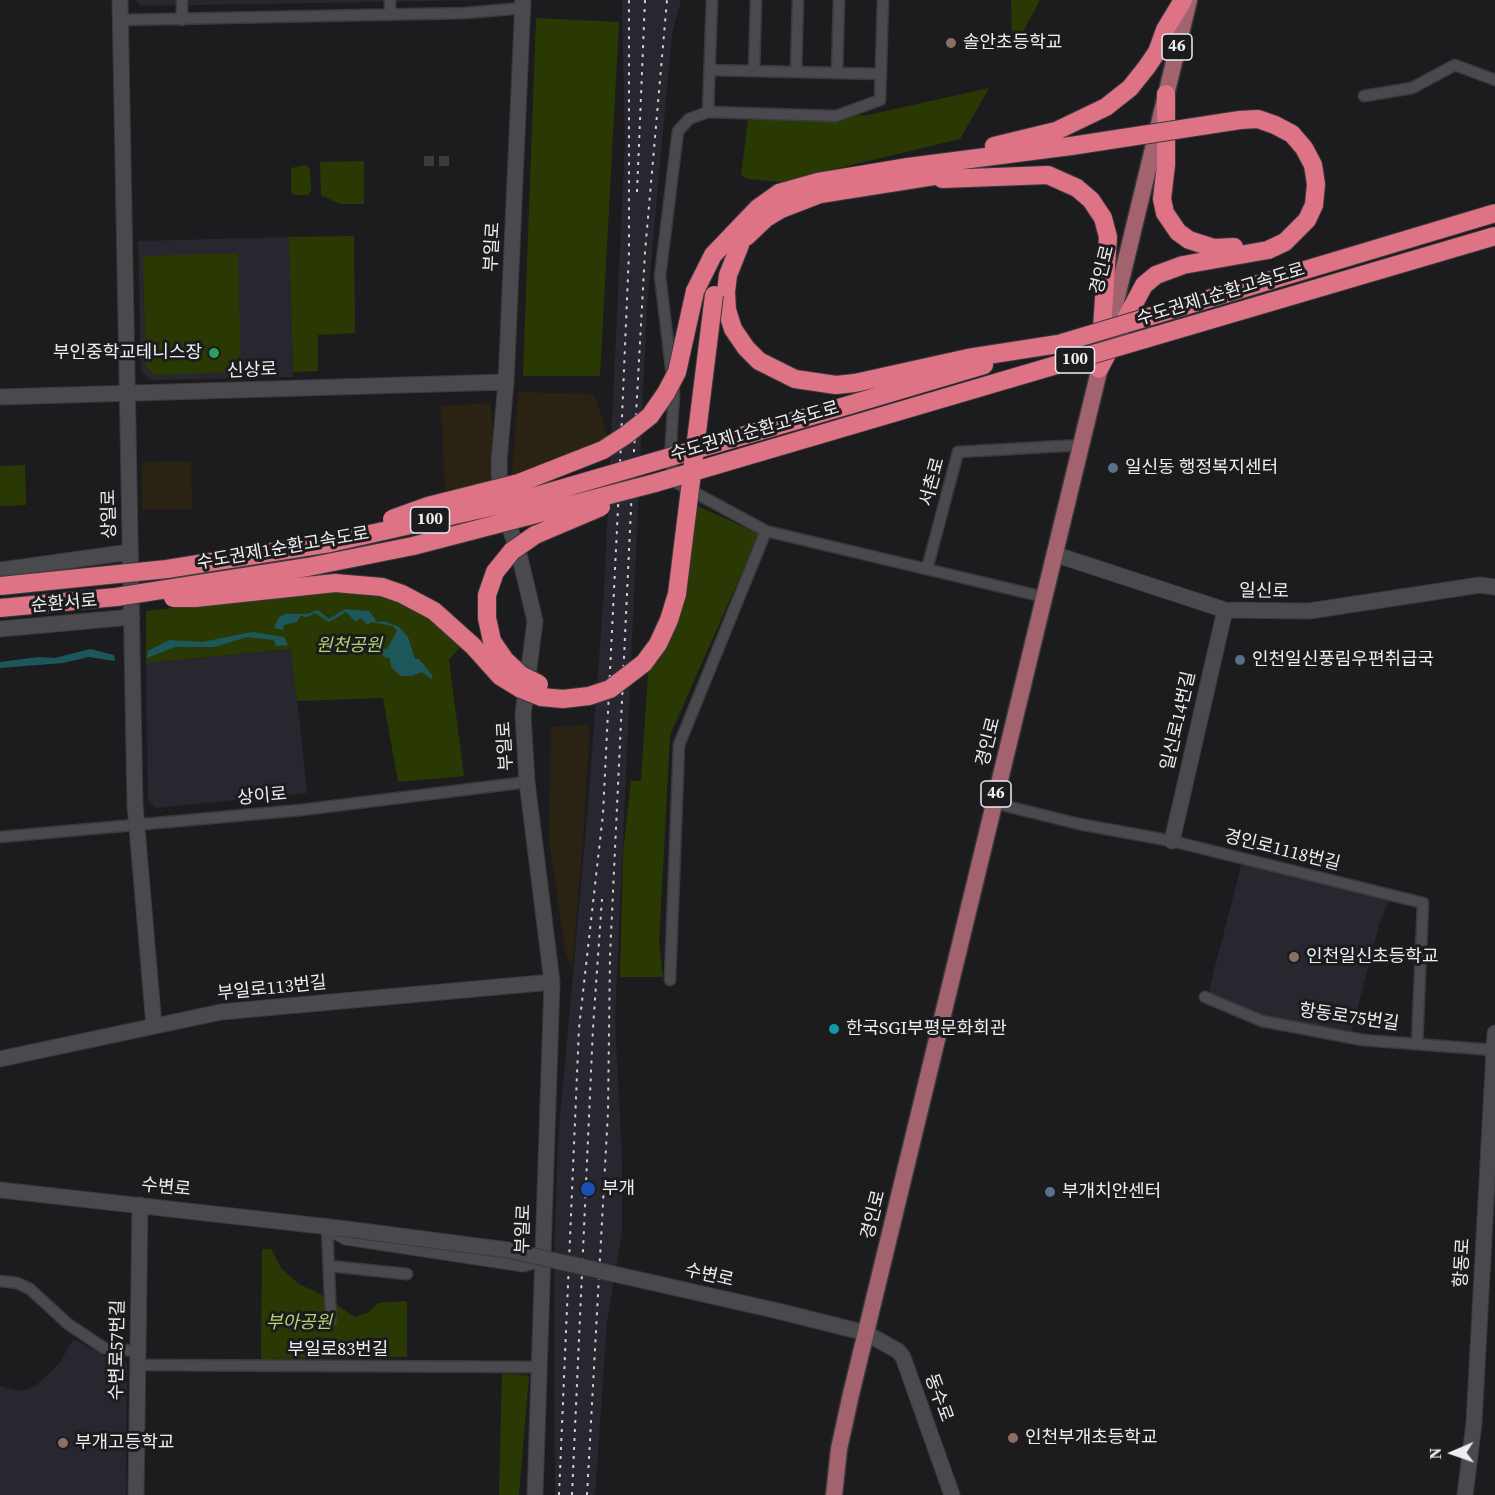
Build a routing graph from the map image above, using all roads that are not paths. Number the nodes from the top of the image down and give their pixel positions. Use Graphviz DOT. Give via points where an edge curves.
graph roads {
  1 [pos="120,0"];
  2 [pos="182,0"];
  3 [pos="390,0"];
  4 [pos="712,0"];
  5 [pos="756,0"];
  6 [pos="798,0"];
  7 [pos="839,0"];
  8 [pos="884,0"];
  9 [pos="1183,0"];
  10 [pos="1189,0"];
  11 [pos="523,4"];
  12 [pos="390,15"];
  13 [pos="121,20"];
  14 [pos="182,20"];
  15 [pos="710,70"];
  16 [pos="754,71"];
  17 [pos="795,72"];
  18 [pos="837,73"];
  19 [pos="881,74"];
  20 [pos="1495,80"];
  21 [pos="1166,94"];
  22 [pos="1364,96"];
  23 [pos="708,112"];
  24 [pos="1240,124"];
  25 [pos="905,175"];
  26 [pos="1495,213"];
  27 [pos="1495,236"];
  28 [pos="710,293"];
  29 [pos="1058,344"];
  30 [pos="1099,369"];
  31 [pos="506,382"];
  32 [pos="128,394"];
  33 [pos="0,397"];
  34 [pos="1081,445"];
  35 [pos="655,483"];
  36 [pos="766,531"];
  37 [pos="330,543"];
  38 [pos="130,552"];
  39 [pos="1054,555"];
  40 [pos="927,569"];
  41 [pos="0,570"];
  42 [pos="1495,577"];
  43 [pos="0,586"];
  44 [pos="1490,587"];
  45 [pos="116,597"];
  46 [pos="1044,597"];
  47 [pos="0,608"];
  48 [pos="1225,610"];
  49 [pos="132,617"];
  50 [pos="0,629"];
  51 [pos="527,782"];
  52 [pos="994,803"];
  53 [pos="136,826"];
  54 [pos="0,837"];
  55 [pos="1172,841"];
  56 [pos="670,980"];
  57 [pos="552,982"];
  58 [pos="1204,997"];
  59 [pos="154,1026"];
  60 [pos="1495,1033"];
  61 [pos="1417,1044"];
  62 [pos="1494,1050"];
  63 [pos="0,1059"];
  64 [pos="0,1190"];
  65 [pos="140,1205"];
  66 [pos="333,1227"];
  67 [pos="543,1258"];
  68 [pos="329,1266"];
  69 [pos="407,1274"];
  70 [pos="0,1281"];
  71 [pos="332,1320"];
  72 [pos="866,1333"];
  73 [pos="138,1358"];
  74 [pos="539,1367"];
  75 [pos="136,1495"];
  76 [pos="535,1495"];
  77 [pos="834,1495"];
  78 [pos="952,1495"];
  79 [pos="1465,1495"];
  1 -- 13 [label="street, 상일로"];
  2 -- 14 [label="street"];
  3 -- 12 [label="street"];
  4 -- 15 [label="street"];
  5 -- 16 [label="street"];
  6 -- 17 [label="street"];
  7 -- 18 [label="street"];
  8 -- 19 [label="street"];
  9 -- 25 [label="highway" via="1146,68 1130,88 1106,107 1056,130"];
  10 -- 21 [label="main road, 경인로 / 46"];
  11 -- 12 [label="street" via="465,13"];
  11 -- 31 [label="street, 부일로"];
  12 -- 14 [label="street"];
  13 -- 14 [label="street"];
  13 -- 32 [label="street, 상일로"];
  15 -- 16 [label="street"];
  15 -- 23 [label="street"];
  16 -- 17 [label="street"];
  17 -- 18 [label="street"];
  18 -- 19 [label="street"];
  19 -- 23 [label="street" via="880,100 836,117"];
  20 -- 22 [label="street" via="1455,65 1412,88"];
  21 -- 24 [label="highway" via="1162,199 1165,213 1178,232 1200,245 1229,248 1267,242 1290,228 1306,203 1308,184 1298,152 1272,131"];
  21 -- 30 [label="main road, 경인로 / 46"];
  23 -- 36 [label="street" via="689,119 678,131 660,276 675,393 670,460 677,483"];
  24 -- 25 [label="highway, bridge"];
  24 -- 30 [label="highway" via="1258,119 1275,125 1292,134 1305,148 1316,184 1314,205 1307,220 1285,242 1268,250 1183,265 1156,275 1144,285"];
  25 -- 28 [label="highway" via="796,201 766,218 736,239 716,264"];
  25 -- 30 [label="highway" via="1048,175 1077,188 1091,200 1103,218 1108,237"];
  26 -- 29 [label="highway, 수도권제1순환고속도로 / 100, bridge"];
  27 -- 35 [label="highway, 수도권제1순환고속도로 / 100, bridge"];
  28 -- 29 [label="highway" via="746,348 776,372 814,383 855,383 968,358"];
  28 -- 35 [label="highway, bridge" via="675,556 662,618 650,642 633,661 601,683 566,689 536,683 521,675 492,641 487,595 495,572 512,551 535,535"];
  28 -- 37 [label="highway, bridge" via="666,393 650,416 626,435 603,450 519,483 428,506"];
  28 -- 45 [label="highway, bridge" via="677,594 658,644 644,663 610,688 564,699 541,697 521,689 500,676 434,611 382,587 335,583 195,598"];
  29 -- 37 [label="highway, 수도권제1순환고속도로 / 100, bridge" via="526,499"];
  30 -- 34 [label="main road, 경인로 / 46"];
  31 -- 32 [label="street, 신상로"];
  31 -- 51 [label="street, 부일로" via="500,499 535,621 523,715"];
  32 -- 33 [label="street, 신상로"];
  32 -- 38 [label="street, 상일로"];
  34 -- 39 [label="main road, 경인로 / 46"];
  34 -- 40 [label="street, 서촌로" via="958,453"];
  35 -- 45 [label="highway, 수도권제1순환고속도로 / 100, bridge" via="413,546"];
  36 -- 40 [label="street"];
  36 -- 56 [label="street" via="679,745"];
  37 -- 43 [label="highway, 수도권제1순환고속도로 / 100, bridge" via="168,569"];
  38 -- 41 [label="street"];
  38 -- 49 [label="street, 상일로"];
  39 -- 46 [label="main road, 경인로 / 46"];
  39 -- 48 [label="street, 일신로"];
  40 -- 46 [label="street"];
  42 -- 44 [label="street, 일신로"];
  44 -- 48 [label="street, 일신로" via="1309,611"];
  45 -- 47 [label="highway, 수도권제1순환고속도로 / 100, bridge"];
  46 -- 52 [label="main road, 경인로 / 46"];
  48 -- 55 [label="street, 일신로14번길"];
  49 -- 50 [label="street, 순환서로"];
  49 -- 53 [label="street, 상일로"];
  51 -- 53 [label="street, 상이로"];
  51 -- 57 [label="street, 부일로"];
  52 -- 55 [label="street, 경인로1118번길"];
  52 -- 72 [label="main road, 경인로 / 46"];
  53 -- 54 [label="street, 상이로"];
  53 -- 59 [label="street, 상일로"];
  55 -- 61 [label="street, 경인로1118번길" via="1423,903"];
  57 -- 59 [label="street, 부일로113번길" via="221,1012"];
  57 -- 67 [label="street, 부일로"];
  58 -- 61 [label="street, 항동로75번길" via="1262,1021 1363,1041"];
  59 -- 63 [label="street, 부일로113번길"];
  60 -- 62 [label="street, 항동로"];
  61 -- 62 [label="street, 항동로75번길"];
  62 -- 79 [label="street, 항동로" via="1474,1423"];
  64 -- 65 [label="street, 수변로"];
  65 -- 66 [label="street, 수변로"];
  65 -- 73 [label="street, 수변로57번길"];
  66 -- 67 [label="street, 수변로" via="337,1223 526,1247"];
  66 -- 68 [label="street"];
  66 -- 72 [label="street, 수변로, bridge" via="508,1250"];
  67 -- 74 [label="street, 부일로"];
  68 -- 69 [label="street"];
  68 -- 71 [label="street"];
  70 -- 73 [label="street, 부일로83번길" via="30,1289 68,1324 104,1348"];
  72 -- 77 [label="main road, 경인로 / 46" via="840,1444"];
  72 -- 78 [label="street, 동수로" via="903,1357"];
  73 -- 74 [label="street, 부일로83번길"];
  73 -- 75 [label="street, 수변로57번길"];
  74 -- 76 [label="street, 부일로"];
}
